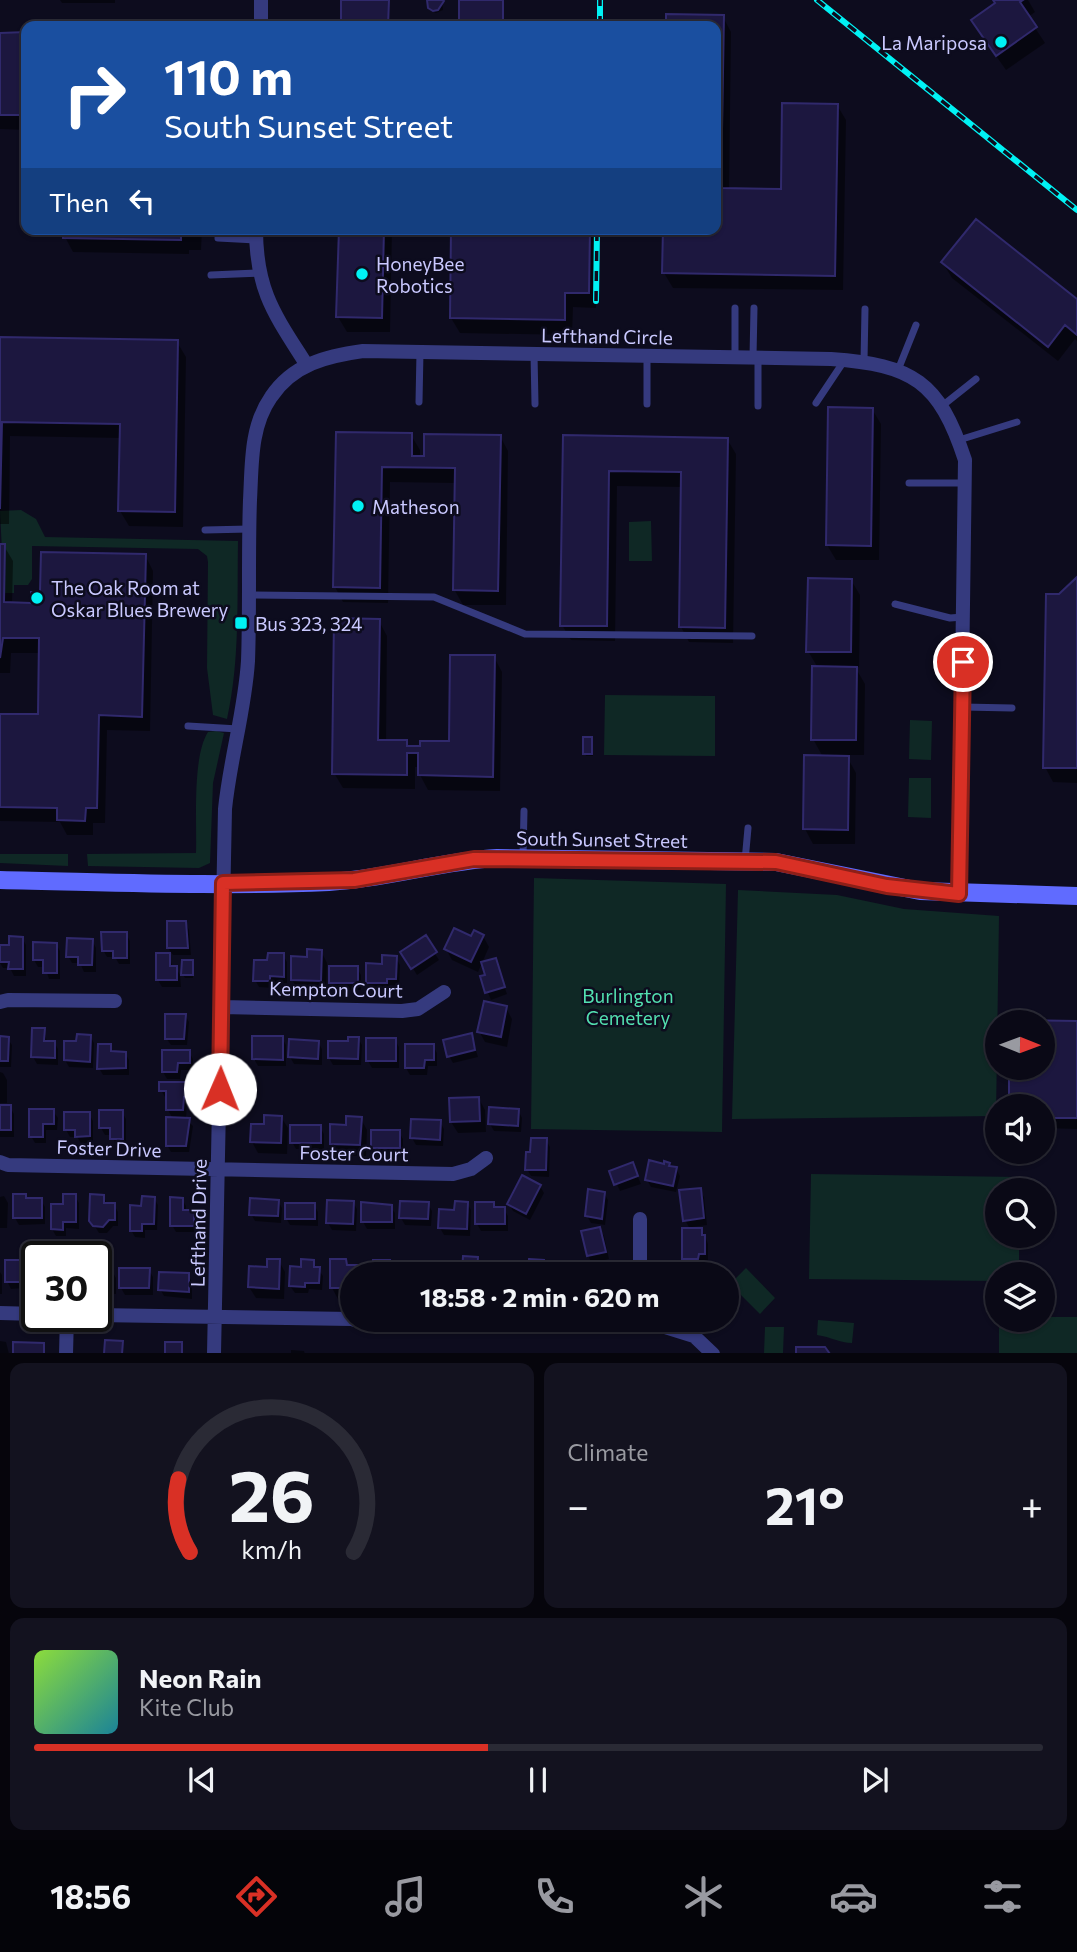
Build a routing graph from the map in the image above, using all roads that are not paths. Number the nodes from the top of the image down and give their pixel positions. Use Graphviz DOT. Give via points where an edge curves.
graph roads {
  1 [pos="261,0"];
  2 [pos="261,21"];
  3 [pos="256,235"];
  4 [pos="218,238"];
  5 [pos="259,273"];
  6 [pos="211,275"];
  7 [pos="735,308"];
  8 [pos="754,308"];
  9 [pos="865,309"];
  10 [pos="916,325"];
  11 [pos="420,352"];
  12 [pos="534,354"];
  13 [pos="647,356"];
  14 [pos="735,358"];
  15 [pos="756,358"];
  16 [pos="844,360"];
  17 [pos="864,361"];
  18 [pos="306,364"];
  19 [pos="898,370"];
  20 [pos="976,379"];
  21 [pos="419,402"];
  22 [pos="816,403"];
  23 [pos="535,404"];
  24 [pos="647,404"];
  25 [pos="758,406"];
  26 [pos="942,406"];
  27 [pos="1017,422"];
  28 [pos="959,440"];
  29 [pos="909,483"];
  30 [pos="966,483"];
  31 [pos="249,529"];
  32 [pos="205,530"];
  33 [pos="247,595"];
  34 [pos="895,604"];
  35 [pos="964,617"];
  36 [pos="752,636"];
  37 [pos="962,707"];
  38 [pos="1012,708"];
  39 [pos="188,726"];
  40 [pos="237,729"];
  41 [pos="524,811"];
  42 [pos="748,828"];
  43 [pos="523,859"];
  44 [pos="744,862"];
  45 [pos="0,880"];
  46 [pos="223,883"];
  47 [pos="959,894"];
  48 [pos="1077,896"];
  49 [pos="444,992"];
  50 [pos="115,1001"];
  51 [pos="0,1002"];
  52 [pos="222,1007"];
  53 [pos="486,1158"];
  54 [pos="0,1162"];
  55 [pos="218,1170"];
  56 [pos="640,1219"];
  57 [pos="640,1262"];
  58 [pos="0,1313"];
  59 [pos="21,1314"];
  60 [pos="112,1315"];
  61 [pos="215,1318"];
  62 [pos="340,1320"];
  63 [pos="67,1332"];
  64 [pos="685,1332"];
  65 [pos="66,1353"];
  66 [pos="214,1353"];
  67 [pos="713,1353"];
  1 -- 2 [label="street"];
  3 -- 4 [label="lane"];
  3 -- 5 [label="street"];
  5 -- 6 [label="lane"];
  5 -- 18 [label="street" via="266,295"];
  7 -- 14 [label="lane"];
  8 -- 15 [label="lane"];
  9 -- 17 [label="lane"];
  10 -- 19 [label="lane"];
  11 -- 12 [label="street, Lefthand Circle"];
  11 -- 18 [label="street, Lefthand Circle" via="363,351"];
  11 -- 21 [label="lane"];
  12 -- 13 [label="street, Lefthand Circle"];
  12 -- 23 [label="lane"];
  13 -- 14 [label="street, Lefthand Circle"];
  13 -- 24 [label="lane"];
  14 -- 15 [label="street, Lefthand Circle"];
  15 -- 16 [label="street, Lefthand Circle"];
  15 -- 25 [label="lane"];
  16 -- 17 [label="street, Lefthand Circle"];
  16 -- 22 [label="lane"];
  17 -- 19 [label="street, Lefthand Circle"];
  18 -- 31 [label="street, Lefthand Circle" via="271,397 259,419 253,443"];
  19 -- 26 [label="street, Lefthand Circle" via="926,388"];
  20 -- 26 [label="lane"];
  26 -- 28 [label="street, Lefthand Circle"];
  27 -- 28 [label="lane"];
  28 -- 30 [label="street, Lefthand Circle"];
  29 -- 30 [label="lane"];
  30 -- 35 [label="street, Lefthand Circle"];
  31 -- 32 [label="lane"];
  31 -- 33 [label="street, Lefthand Circle"];
  33 -- 36 [label="lane" via="434,597 525,634"];
  33 -- 40 [label="street, Lefthand Circle" via="247,661"];
  34 -- 35 [label="lane" via="950,618"];
  35 -- 37 [label="street, Lefthand Circle"];
  37 -- 38 [label="lane"];
  37 -- 47 [label="street, Lefthand Circle"];
  39 -- 40 [label="lane"];
  40 -- 46 [label="street, Lefthand Circle" via="225,809"];
  41 -- 43 [label="lane"];
  42 -- 44 [label="lane"];
  43 -- 44 [label="street, South Sunset Street"];
  43 -- 46 [label="street, South Sunset Street" via="474,859 354,880"];
  44 -- 47 [label="street, South Sunset Street" via="776,862 887,886"];
  45 -- 46 [label="street, South Sunset Street"];
  46 -- 52 [label="street, Lefthand Drive"];
  47 -- 48 [label="street, South Sunset Street"];
  49 -- 52 [label="street, Kempton Court" via="418,1009 402,1011"];
  50 -- 51 [label="street"];
  52 -- 55 [label="street, Lefthand Drive"];
  53 -- 55 [label="street, Foster Court" via="453,1174"];
  54 -- 55 [label="street, Foster Drive"];
  55 -- 61 [label="street, Lefthand Drive"];
  56 -- 57 [label="street"];
  58 -- 59 [label="street"];
  60 -- 61 [label="street"];
  61 -- 62 [label="street"];
  61 -- 66 [label="street, Lefthand Drive"];
  63 -- 65 [label="street"];
  64 -- 67 [label="street"];
}
